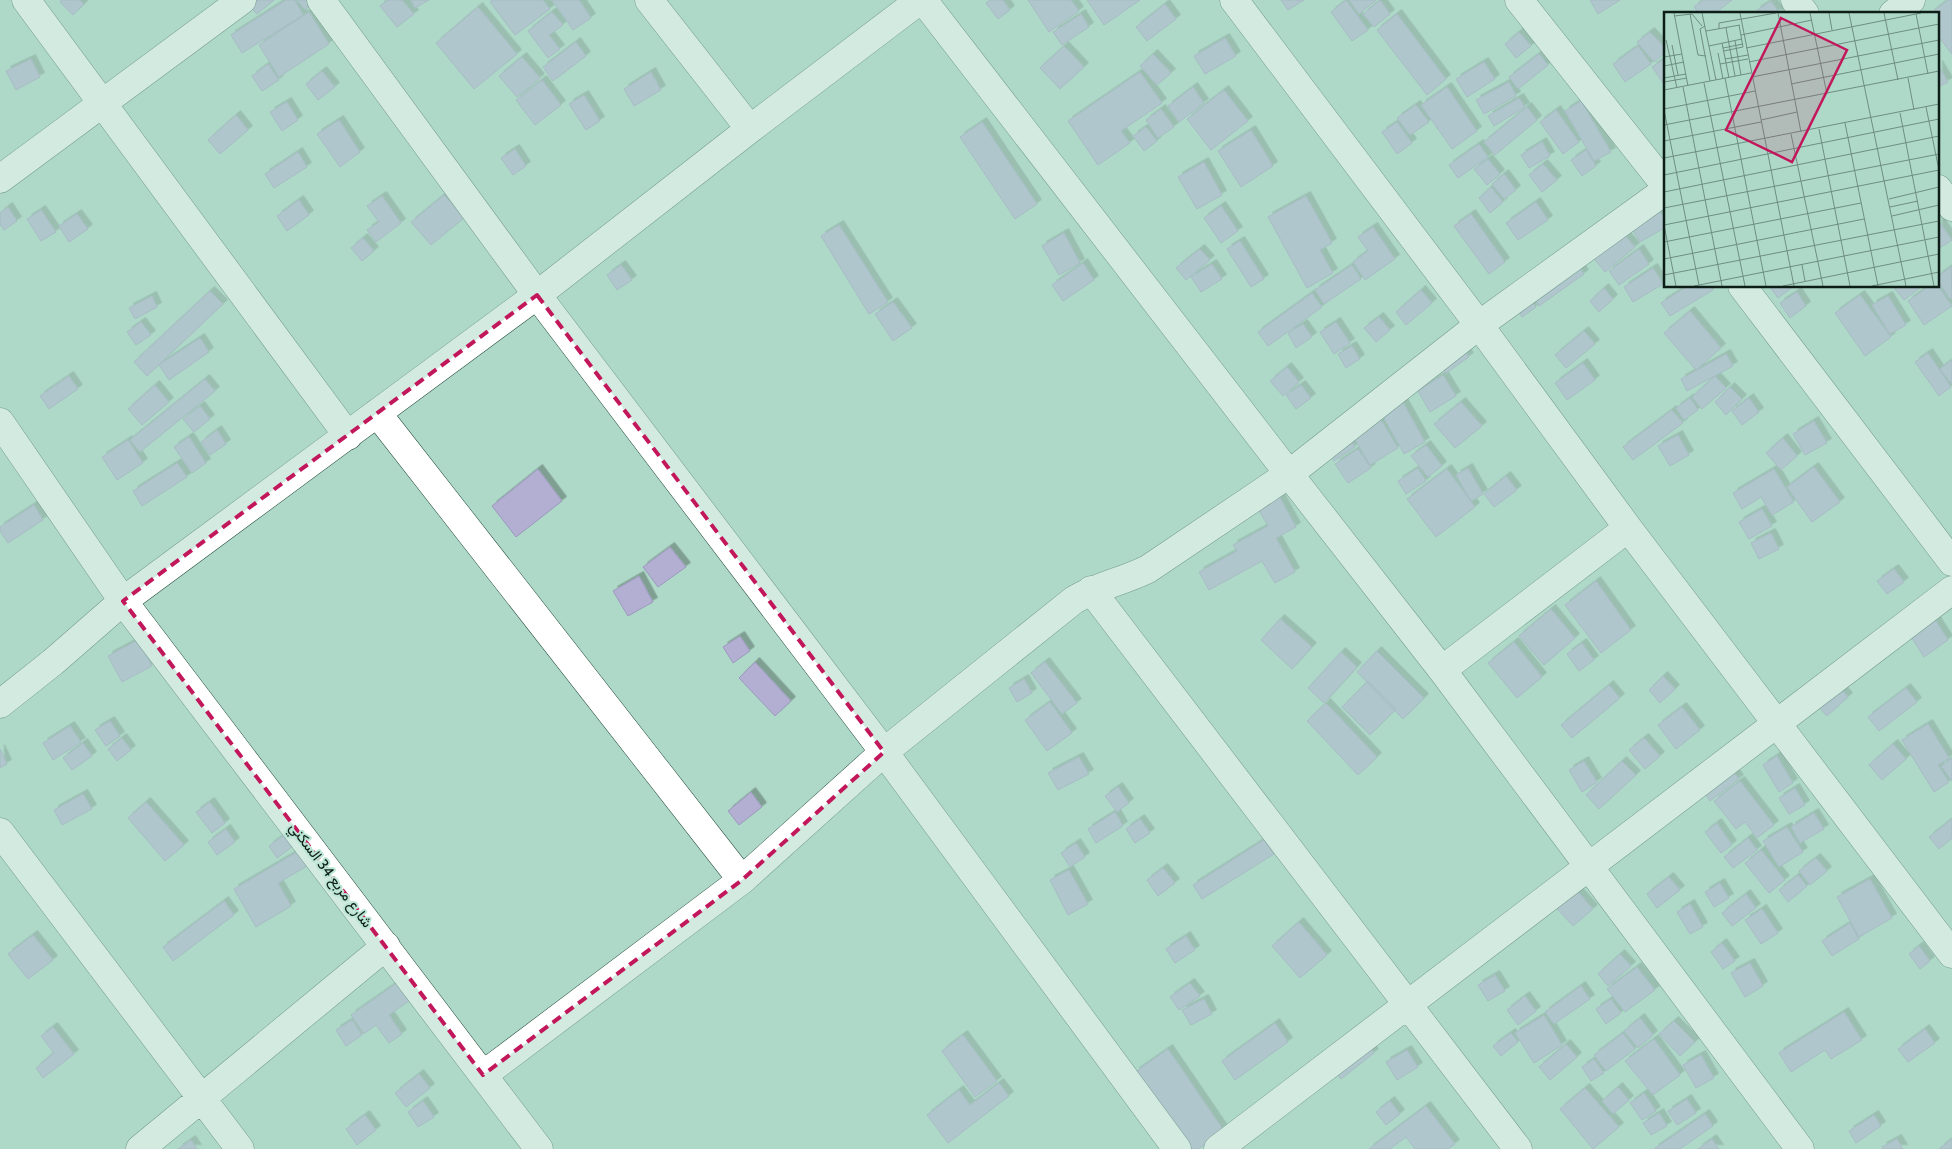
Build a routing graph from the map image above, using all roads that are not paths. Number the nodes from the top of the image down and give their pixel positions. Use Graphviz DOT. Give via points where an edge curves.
graph roads {
  1 [pos="26,0"];
  2 [pos="242,0"];
  3 [pos="322,0"];
  4 [pos="649,0"];
  5 [pos="922,0"];
  6 [pos="1234,0"];
  7 [pos="1519,0"];
  8 [pos="1795,0"];
  9 [pos="1911,0"];
  10 [pos="1804,12"];
  11 [pos="1896,12"];
  12 [pos="103,104"];
  13 [pos="750,129"];
  14 [pos="0,179"];
  15 [pos="1664,183"];
  16 [pos="1664,191"];
  17 [pos="1940,192"];
  18 [pos="1952,207"];
  19 [pos="1744,288"];
  20 [pos="537,295"];
  21 [pos="1479,325"];
  22 [pos="376,413"];
  23 [pos="0,422"];
  24 [pos="348,436"];
  25 [pos="1289,474"];
  26 [pos="1628,528"];
  27 [pos="1952,562"];
  28 [pos="1091,590"];
  29 [pos="1952,590"];
  30 [pos="123,601"];
  31 [pos="1442,670"];
  32 [pos="0,704"];
  33 [pos="1777,724"];
  34 [pos="884,752"];
  35 [pos="0,832"];
  36 [pos="1588,866"];
  37 [pos="742,880"];
  38 [pos="386,946"];
  39 [pos="1952,954"];
  40 [pos="1408,1004"];
  41 [pos="483,1075"];
  42 [pos="202,1099"];
  43 [pos="140,1149"];
  44 [pos="240,1149"];
  45 [pos="539,1149"];
  46 [pos="1177,1149"];
  47 [pos="1218,1149"];
  48 [pos="1518,1149"];
  49 [pos="1800,1149"];
  1 -- 12 [label="street"];
  2 -- 12 [label="street"];
  3 -- 20 [label="street"];
  4 -- 13 [label="street"];
  5 -- 13 [label="street"];
  5 -- 25 [label="street"];
  6 -- 21 [label="street"];
  7 -- 15 [label="street"];
  8 -- 10 [label="street"];
  9 -- 11 [label="street"];
  12 -- 14 [label="street"];
  12 -- 24 [label="street"];
  13 -- 20 [label="street"];
  16 -- 21 [label="street"];
  17 -- 18 [label="street"];
  19 -- 27 [label="street"];
  20 -- 22 [label="street"];
  20 -- 34 [label="street"];
  21 -- 25 [label="street"];
  21 -- 26 [label="street"];
  22 -- 24 [label="street"];
  22 -- 37 [label="street"];
  23 -- 30 [label="street, شارع مربع 34 السكني"];
  24 -- 30 [label="street"];
  25 -- 28 [label="street" via="1148,569 1131,578"];
  25 -- 31 [label="street"];
  26 -- 31 [label="street"];
  26 -- 33 [label="street"];
  28 -- 34 [label="street" via="1074,600"];
  28 -- 40 [label="street"];
  29 -- 33 [label="street"];
  30 -- 32 [label="street"];
  30 -- 38 [label="street, شارع مربع 34 السكني"];
  31 -- 36 [label="street"];
  33 -- 36 [label="street"];
  33 -- 39 [label="street"];
  34 -- 37 [label="street"];
  34 -- 46 [label="street"];
  35 -- 42 [label="street"];
  36 -- 40 [label="street"];
  36 -- 49 [label="street"];
  37 -- 41 [label="street"];
  38 -- 41 [label="street, شارع مربع 34 السكني"];
  38 -- 42 [label="street"];
  40 -- 47 [label="street"];
  40 -- 48 [label="street"];
  41 -- 45 [label="street, شارع مربع 34 السكني"];
  42 -- 43 [label="street"];
  42 -- 44 [label="street"];
}
